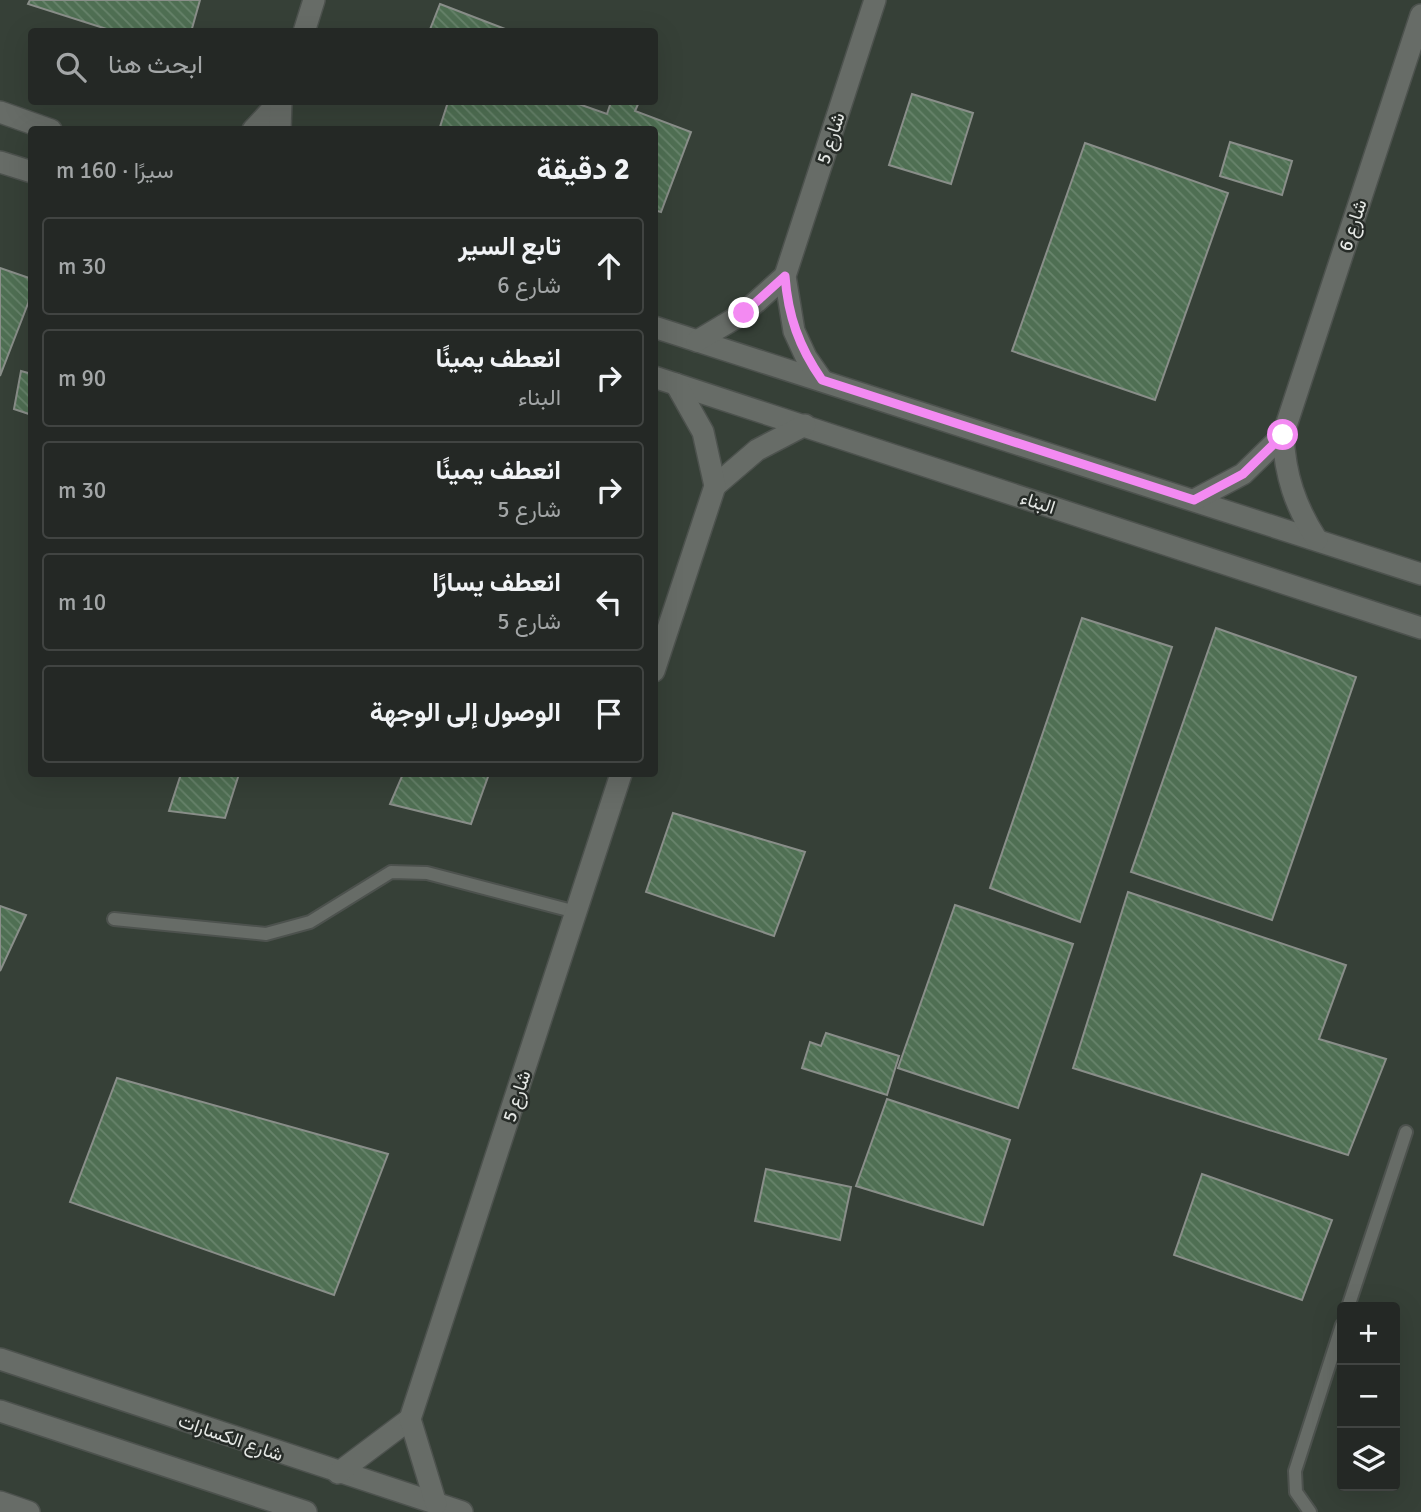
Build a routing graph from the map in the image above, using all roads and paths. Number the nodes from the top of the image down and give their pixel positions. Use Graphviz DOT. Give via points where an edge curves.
graph roads {
  1 [pos="314,0"];
  2 [pos="875,0"];
  3 [pos="1421,15"];
  4 [pos="304,28"];
  5 [pos="277,105"];
  6 [pos="280,105"];
  7 [pos="0,112"];
  8 [pos="40,126"];
  9 [pos="257,126"];
  10 [pos="280,126"];
  11 [pos="0,162"];
  12 [pos="28,171"];
  13 [pos="785,276"];
  14 [pos="658,328"];
  15 [pos="697,341"];
  16 [pos="658,378"];
  17 [pos="822,380"];
  18 [pos="676,384"];
  19 [pos="806,425"];
  20 [pos="1283,435"];
  21 [pos="715,486"];
  22 [pos="1194,500"];
  23 [pos="1317,540"];
  24 [pos="1421,574"];
  25 [pos="1421,628"];
  26 [pos="658,659"];
  27 [pos="620,777"];
  28 [pos="576,912"];
  29 [pos="114,919"];
  30 [pos="1406,1132"];
  31 [pos="1350,1302"];
  32 [pos="1337,1340"];
  33 [pos="0,1359"];
  34 [pos="0,1410"];
  35 [pos="410,1419"];
  36 [pos="338,1473"];
  37 [pos="0,1502"];
  38 [pos="436,1504"];
  39 [pos="29,1512"];
  40 [pos="306,1512"];
  41 [pos="462,1512"];
  42 [pos="1310,1512"];
  1 -- 4 [label="street"];
  2 -- 13 [label="street, شارع 5"];
  3 -- 20 [label="street, شارع 6"];
  5 -- 9 [label="street"];
  6 -- 10 [label="street"];
  7 -- 8 [label="street"];
  11 -- 12 [label="street"];
  13 -- 15 [label="street, شارع 5" via="744,313"];
  13 -- 17 [label="street, شارع 5" via="794,331"];
  14 -- 15 [label="street"];
  15 -- 17 [label="street"];
  16 -- 18 [label="street, البناء"];
  17 -- 22 [label="street"];
  18 -- 19 [label="street, البناء"];
  18 -- 21 [label="street" via="703,432"];
  19 -- 21 [label="street" via="757,450"];
  19 -- 25 [label="street, البناء"];
  20 -- 22 [label="street, شارع 6" via="1243,474"];
  20 -- 23 [label="street, شارع 6" via="1291,491"];
  21 -- 26 [label="street"];
  22 -- 23 [label="street"];
  23 -- 24 [label="street"];
  27 -- 28 [label="street, شارع 5"];
  28 -- 29 [label="lane" via="427,873 391,872 310,922 266,934"];
  28 -- 35 [label="street, شارع 5"];
  30 -- 31 [label="lane"];
  32 -- 42 [label="lane" via="1294,1471 1296,1492"];
  33 -- 36 [label="street, شارع الكسارات"];
  34 -- 40 [label="street"];
  35 -- 36 [label="street"];
  35 -- 38 [label="street"];
  36 -- 38 [label="street, شارع الكسارات"];
  37 -- 39 [label="street"];
  38 -- 41 [label="street, شارع الكسارات"];
}
